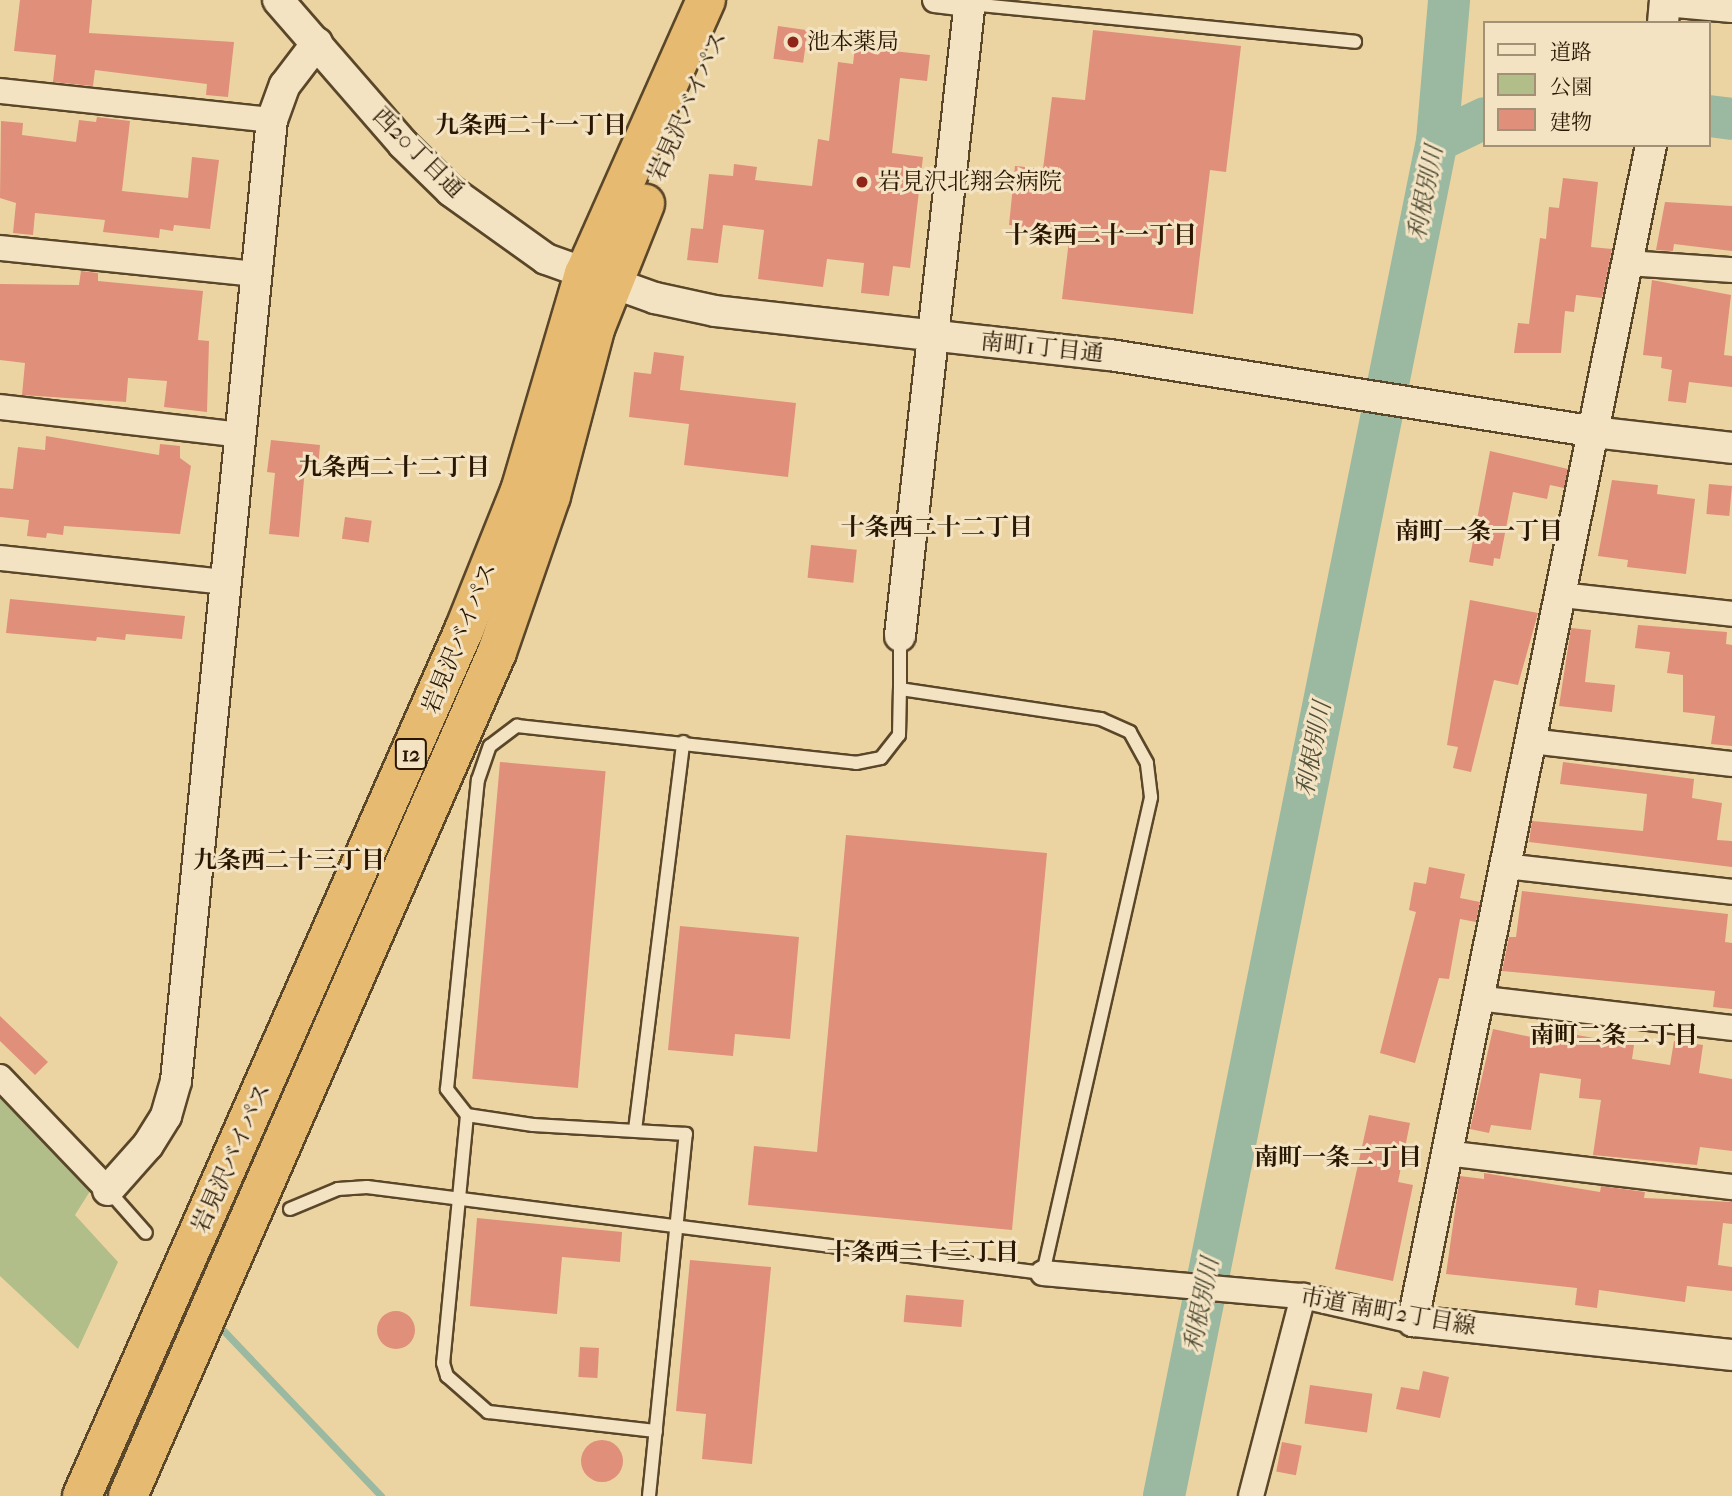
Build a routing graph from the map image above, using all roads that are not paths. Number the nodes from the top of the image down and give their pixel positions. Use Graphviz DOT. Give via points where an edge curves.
graph roads {
  1 [pos="278,0"];
  2 [pos="706,0"];
  3 [pos="734,0"];
  4 [pos="935,0"];
  5 [pos="970,2"];
  6 [pos="1664,9"];
  7 [pos="1732,10"];
  8 [pos="1355,42"];
  9 [pos="317,43"];
  10 [pos="0,91"];
  11 [pos="272,120"];
  12 [pos="1651,151"];
  13 [pos="0,248"];
  14 [pos="1629,263"];
  15 [pos="1732,270"];
  16 [pos="254,274"];
  17 [pos="598,279"];
  18 [pos="930,336"];
  19 [pos="0,407"];
  20 [pos="1594,432"];
  21 [pos="241,435"];
  22 [pos="1732,448"];
  23 [pos="0,558"];
  24 [pos="226,582"];
  25 [pos="1560,595"];
  26 [pos="1732,614"];
  27 [pos="900,636"];
  28 [pos="900,689"];
  29 [pos="1530,741"];
  30 [pos="683,742"];
  31 [pos="1732,764"];
  32 [pos="1505,866"];
  33 [pos="1732,892"];
  34 [pos="1477,998"];
  35 [pos="1732,1028"];
  36 [pos="0,1077"];
  37 [pos="467,1115"];
  38 [pos="635,1130"];
  39 [pos="1447,1153"];
  40 [pos="1732,1187"];
  41 [pos="108,1190"];
  42 [pos="457,1198"];
  43 [pos="290,1209"];
  44 [pos="678,1224"];
  45 [pos="146,1233"];
  46 [pos="1043,1273"];
  47 [pos="1295,1295"];
  48 [pos="1413,1321"];
  49 [pos="1732,1355"];
  50 [pos="656,1431"];
  51 [pos="82,1496"];
  52 [pos="128,1496"];
  53 [pos="649,1496"];
  54 [pos="1251,1496"];
  1 -- 9 [label="street, 西20丁目通"];
  2 -- 17 [label="highway, 岩見沢バイパス / 12"];
  3 -- 17 [label="highway, 岩見沢バイパス / 12"];
  4 -- 5 [label="street"];
  5 -- 8 [label="lane"];
  5 -- 18 [label="street"];
  6 -- 7 [label="street"];
  9 -- 11 [label="street" via="285,85"];
  9 -- 17 [label="street, 西20丁目通" via="402,144 451,191 537,254"];
  10 -- 11 [label="street"];
  11 -- 16 [label="street"];
  12 -- 14 [label="street"];
  13 -- 16 [label="street"];
  14 -- 15 [label="street"];
  14 -- 20 [label="street"];
  16 -- 21 [label="street"];
  17 -- 18 [label="street, 南町1丁目通" via="715,311"];
  17 -- 51 [label="highway, 岩見沢バイパス / 12" via="464,630"];
  17 -- 52 [label="highway, 岩見沢バイパス / 12" via="595,329 551,496 497,652"];
  18 -- 20 [label="street, 南町1丁目通" via="1287,381"];
  18 -- 27 [label="street"];
  19 -- 21 [label="street"];
  20 -- 22 [label="street, 南町1丁目通"];
  20 -- 25 [label="street"];
  21 -- 24 [label="street"];
  23 -- 24 [label="street"];
  24 -- 41 [label="street" via="176,1081 166,1116 148,1145"];
  25 -- 26 [label="street"];
  25 -- 29 [label="street"];
  27 -- 28 [label="lane"];
  28 -- 30 [label="lane" via="899,735 881,758 856,763"];
  28 -- 46 [label="lane" via="1101,719 1130,732 1147,762 1151,797"];
  29 -- 31 [label="street"];
  29 -- 32 [label="street"];
  30 -- 37 [label="lane" via="517,726 490,746 478,780 447,1089"];
  30 -- 38 [label="lane"];
  32 -- 33 [label="street"];
  32 -- 34 [label="street"];
  34 -- 35 [label="street"];
  34 -- 39 [label="street"];
  36 -- 41 [label="street"];
  37 -- 38 [label="lane" via="533,1125"];
  37 -- 42 [label="lane"];
  38 -- 44 [label="lane" via="686,1134"];
  39 -- 40 [label="street"];
  39 -- 48 [label="street"];
  41 -- 45 [label="lane"];
  42 -- 43 [label="lane" via="348,1188"];
  42 -- 44 [label="lane"];
  42 -- 50 [label="lane" via="443,1363 447,1376 488,1412"];
  44 -- 46 [label="lane"];
  44 -- 50 [label="lane"];
  46 -- 47 [label="street, 市道 南町2丁目線"];
  47 -- 48 [label="street, 市道 南町2丁目線"];
  47 -- 54 [label="street"];
  48 -- 49 [label="street, 市道 南町2丁目線"];
  50 -- 53 [label="lane"];
}
